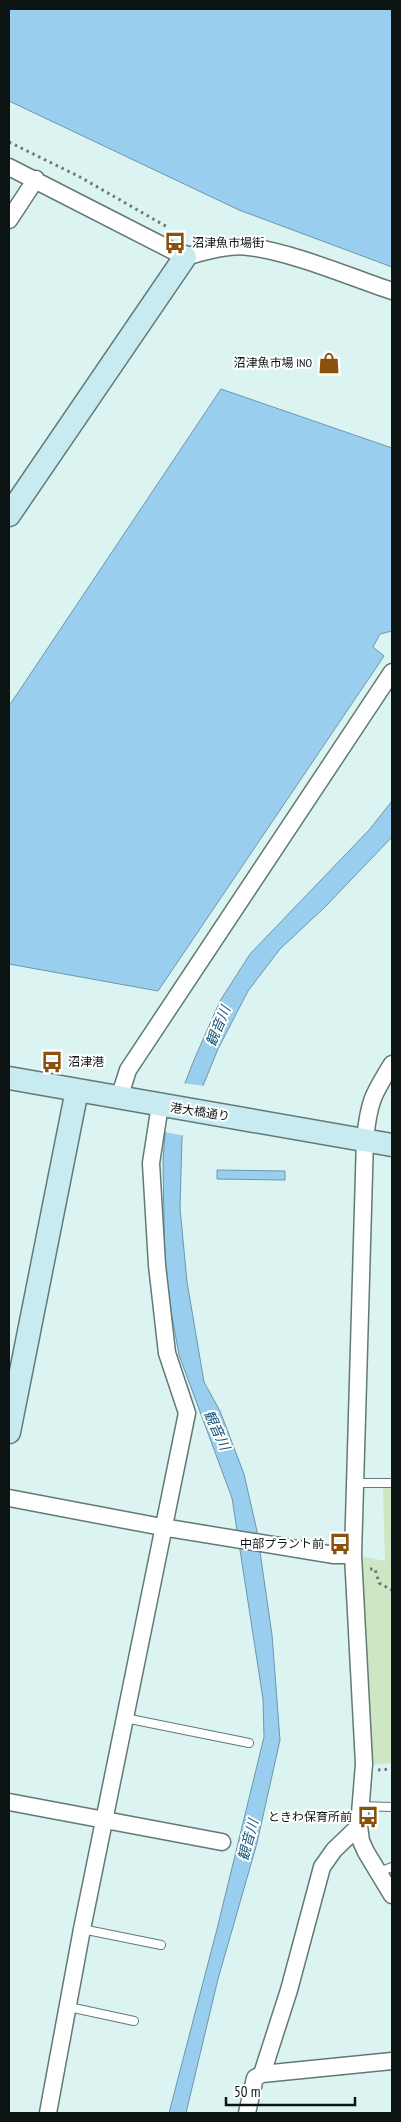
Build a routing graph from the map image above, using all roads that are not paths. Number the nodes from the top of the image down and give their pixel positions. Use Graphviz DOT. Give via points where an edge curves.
graph roads {
  1 [pos="9,167"];
  2 [pos="36,179"];
  3 [pos="9,220"];
  4 [pos="185,257"];
  5 [pos="392,290"];
  6 [pos="9,515"];
  7 [pos="392,672"];
  8 [pos="392,1064"];
  9 [pos="9,1078"];
  10 [pos="77,1090"];
  11 [pos="119,1098"];
  12 [pos="166,1106"];
  13 [pos="365,1139"];
  14 [pos="392,1145"];
  15 [pos="9,1432"];
  16 [pos="355,1483"];
  17 [pos="392,1483"];
  18 [pos="9,1498"];
  19 [pos="162,1527"];
  20 [pos="353,1561"];
  21 [pos="125,1718"];
  22 [pos="250,1743"];
  23 [pos="9,1802"];
  24 [pos="361,1806"];
  25 [pos="392,1807"];
  26 [pos="105,1820"];
  27 [pos="359,1826"];
  28 [pos="222,1842"];
  29 [pos="385,1870"];
  30 [pos="392,1895"];
  31 [pos="82,1929"];
  32 [pos="161,1946"];
  33 [pos="69,2007"];
  34 [pos="134,2021"];
  35 [pos="392,2061"];
  36 [pos="262,2074"];
  37 [pos="48,2113"];
  38 [pos="247,2113"];
  1 -- 2 [label="street"];
  2 -- 3 [label="street"];
  2 -- 4 [label="street"];
  4 -- 5 [label="street" via="248,246"];
  4 -- 6 [label="street"];
  7 -- 11 [label="street" via="128,1070"];
  8 -- 13 [label="street" via="369,1105"];
  9 -- 10 [label="street, 港大橋通り"];
  10 -- 11 [label="street, 港大橋通り"];
  10 -- 15 [label="street"];
  11 -- 12 [label="street, 港大橋通り"];
  12 -- 13 [label="street, 港大橋通り"];
  12 -- 19 [label="street" via="151,1162 157,1266 167,1353 187,1413"];
  13 -- 14 [label="street, 港大橋通り"];
  13 -- 16 [label="street"];
  16 -- 17 [label="lane"];
  16 -- 20 [label="street"];
  18 -- 19 [label="street"];
  19 -- 20 [label="street" via="334,1555"];
  19 -- 21 [label="street"];
  20 -- 24 [label="street" via="364,1764"];
  21 -- 22 [label="lane"];
  21 -- 26 [label="street"];
  23 -- 26 [label="street"];
  24 -- 25 [label="lane"];
  24 -- 27 [label="street"];
  26 -- 28 [label="street"];
  26 -- 31 [label="street"];
  27 -- 29 [label="street" via="361,1840"];
  27 -- 36 [label="street" via="322,1867 289,1990"];
  29 -- 30 [label="street"];
  31 -- 32 [label="lane"];
  31 -- 33 [label="street"];
  33 -- 34 [label="lane"];
  33 -- 37 [label="street"];
  35 -- 36 [label="street"];
  36 -- 38 [label="street" via="255,2078"];
}
